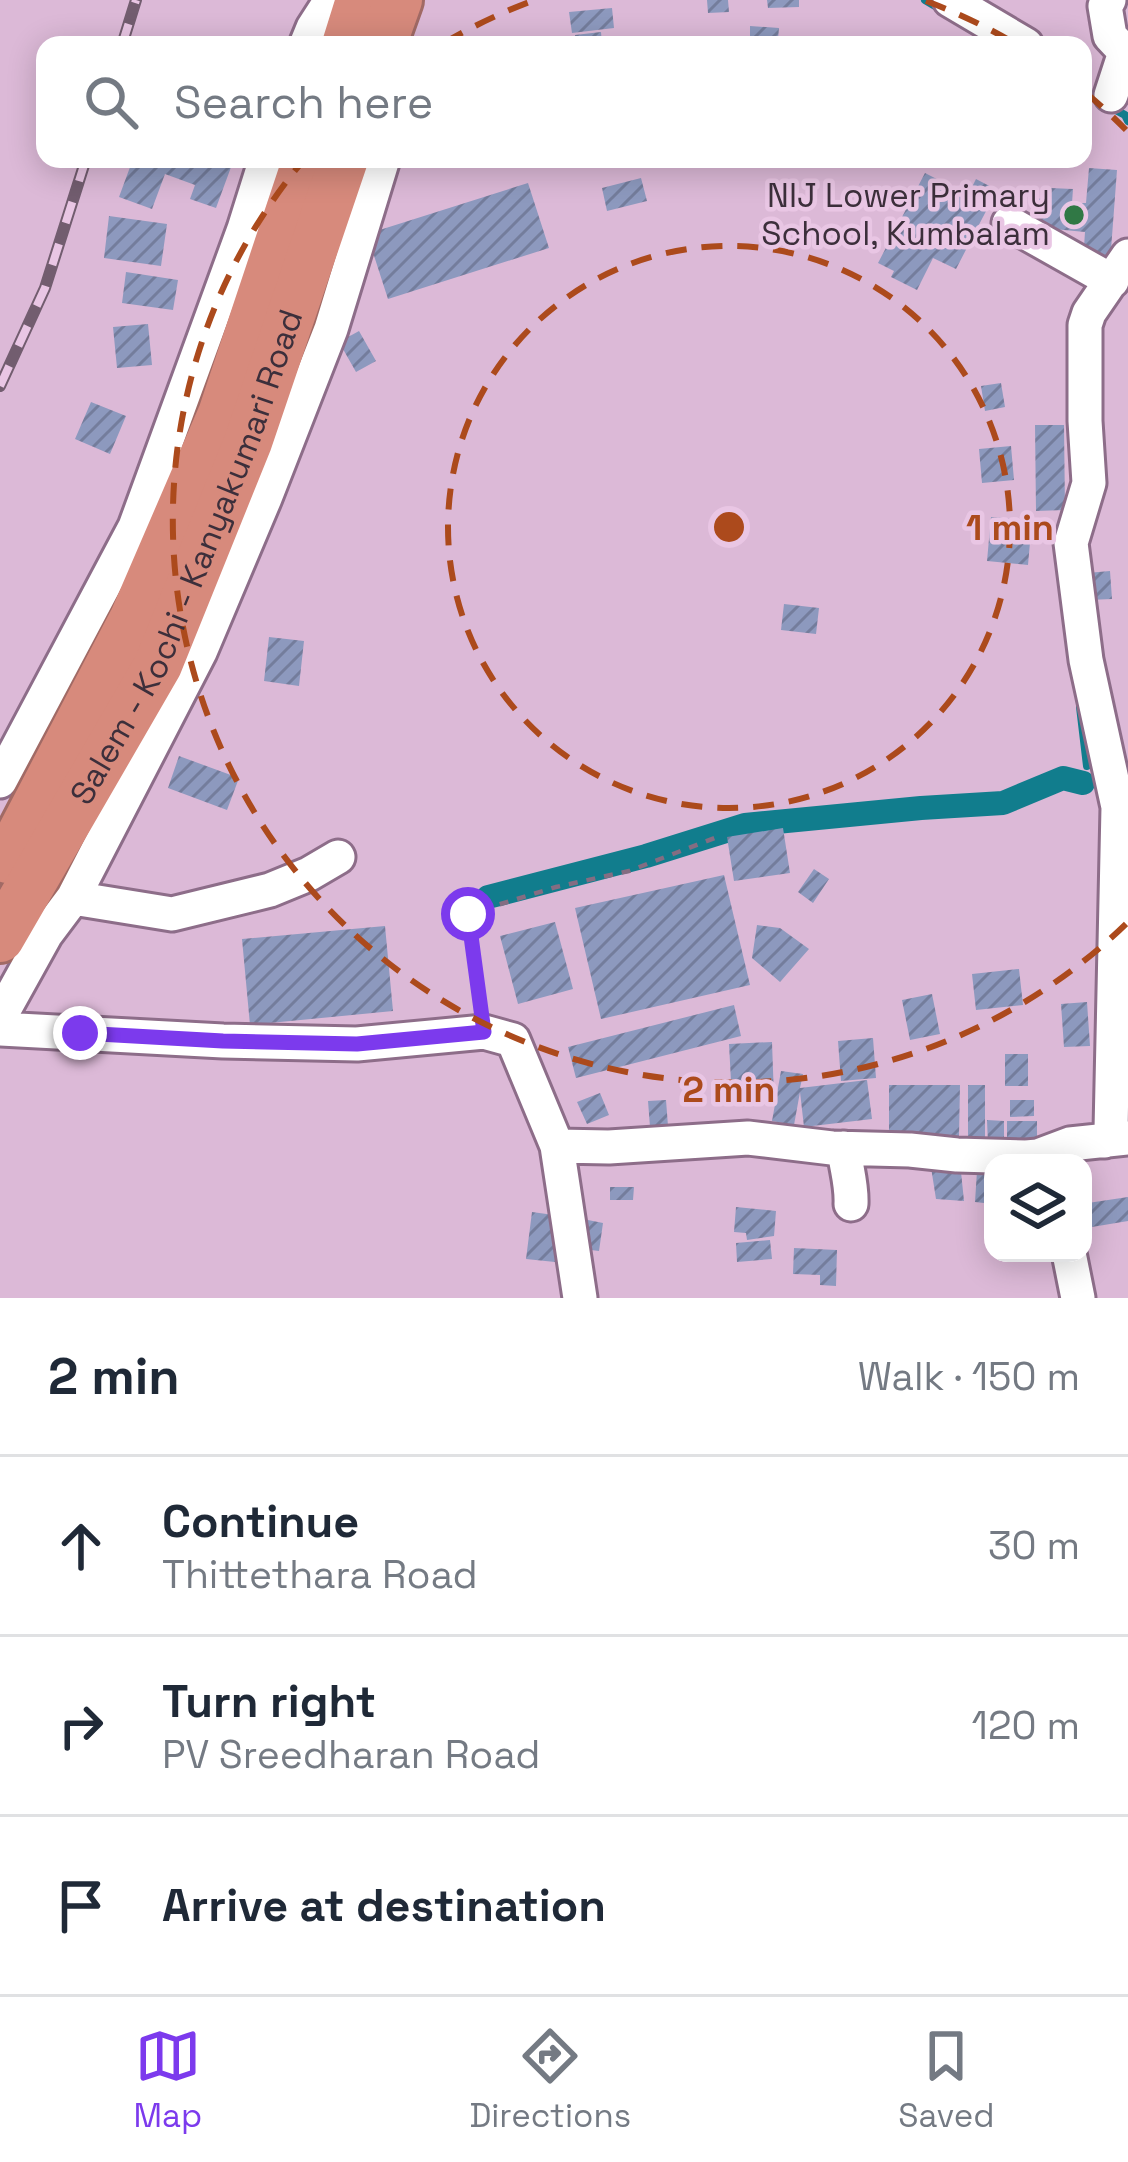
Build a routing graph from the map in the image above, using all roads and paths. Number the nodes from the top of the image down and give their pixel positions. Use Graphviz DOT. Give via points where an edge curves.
graph roads {
  1 [pos="332,0"];
  2 [pos="360,0"];
  3 [pos="402,0"];
  4 [pos="950,0"];
  5 [pos="1109,0"];
  6 [pos="310,36"];
  7 [pos="349,36"];
  8 [pos="386,36"];
  9 [pos="400,36"];
  10 [pos="1005,36"];
  11 [pos="1127,53"];
  12 [pos="1107,92"];
  13 [pos="263,168"];
  14 [pos="305,168"];
  15 [pos="341,168"];
  16 [pos="379,168"];
  17 [pos="1010,224"];
  18 [pos="1120,268"];
  19 [pos="0,781"];
  20 [pos="717,838"];
  21 [pos="338,857"];
  22 [pos="0,874"];
  23 [pos="73,898"];
  24 [pos="0,938"];
  25 [pos="0,1016"];
  26 [pos="0,1029"];
  27 [pos="484,1032"];
  28 [pos="1116,1139"];
  29 [pos="557,1146"];
  30 [pos="844,1148"];
  31 [pos="1068,1154"];
  32 [pos="984,1155"];
  33 [pos="851,1204"];
  34 [pos="1071,1262"];
  35 [pos="580,1298"];
  36 [pos="1078,1298"];
  1 -- 6 [label="street"];
  2 -- 7 [label="highway"];
  3 -- 8 [label="highway"];
  3 -- 9 [label="street"];
  4 -- 10 [label="street"];
  5 -- 11 [label="street" via="1110,36"];
  11 -- 12 [label="street"];
  13 -- 19 [label="street" via="135,527"];
  14 -- 22 [label="highway, Salem - Kochi - Kanyakumari Road" via="222,414 152,578"];
  15 -- 24 [label="highway, Salem - Kochi - Kanyakumari Road" via="248,442 158,665"];
  16 -- 23 [label="street" via="331,329 265,498 200,652"];
  17 -- 18 [label="street"];
  18 -- 28 [label="street" via="1084,325 1089,484 1071,543 1118,807"];
  20 -- 27 [label="path" via="468,914"];
  21 -- 23 [label="street" via="270,890 172,914"];
  23 -- 25 [label="street"];
  26 -- 27 [label="street" via="357,1044"];
  27 -- 29 [label="street" via="513,1040"];
  28 -- 31 [label="street"];
  29 -- 30 [label="street" via="748,1138"];
  29 -- 35 [label="street"];
  30 -- 32 [label="street"];
  30 -- 33 [label="street"];
  34 -- 36 [label="street"];
}
